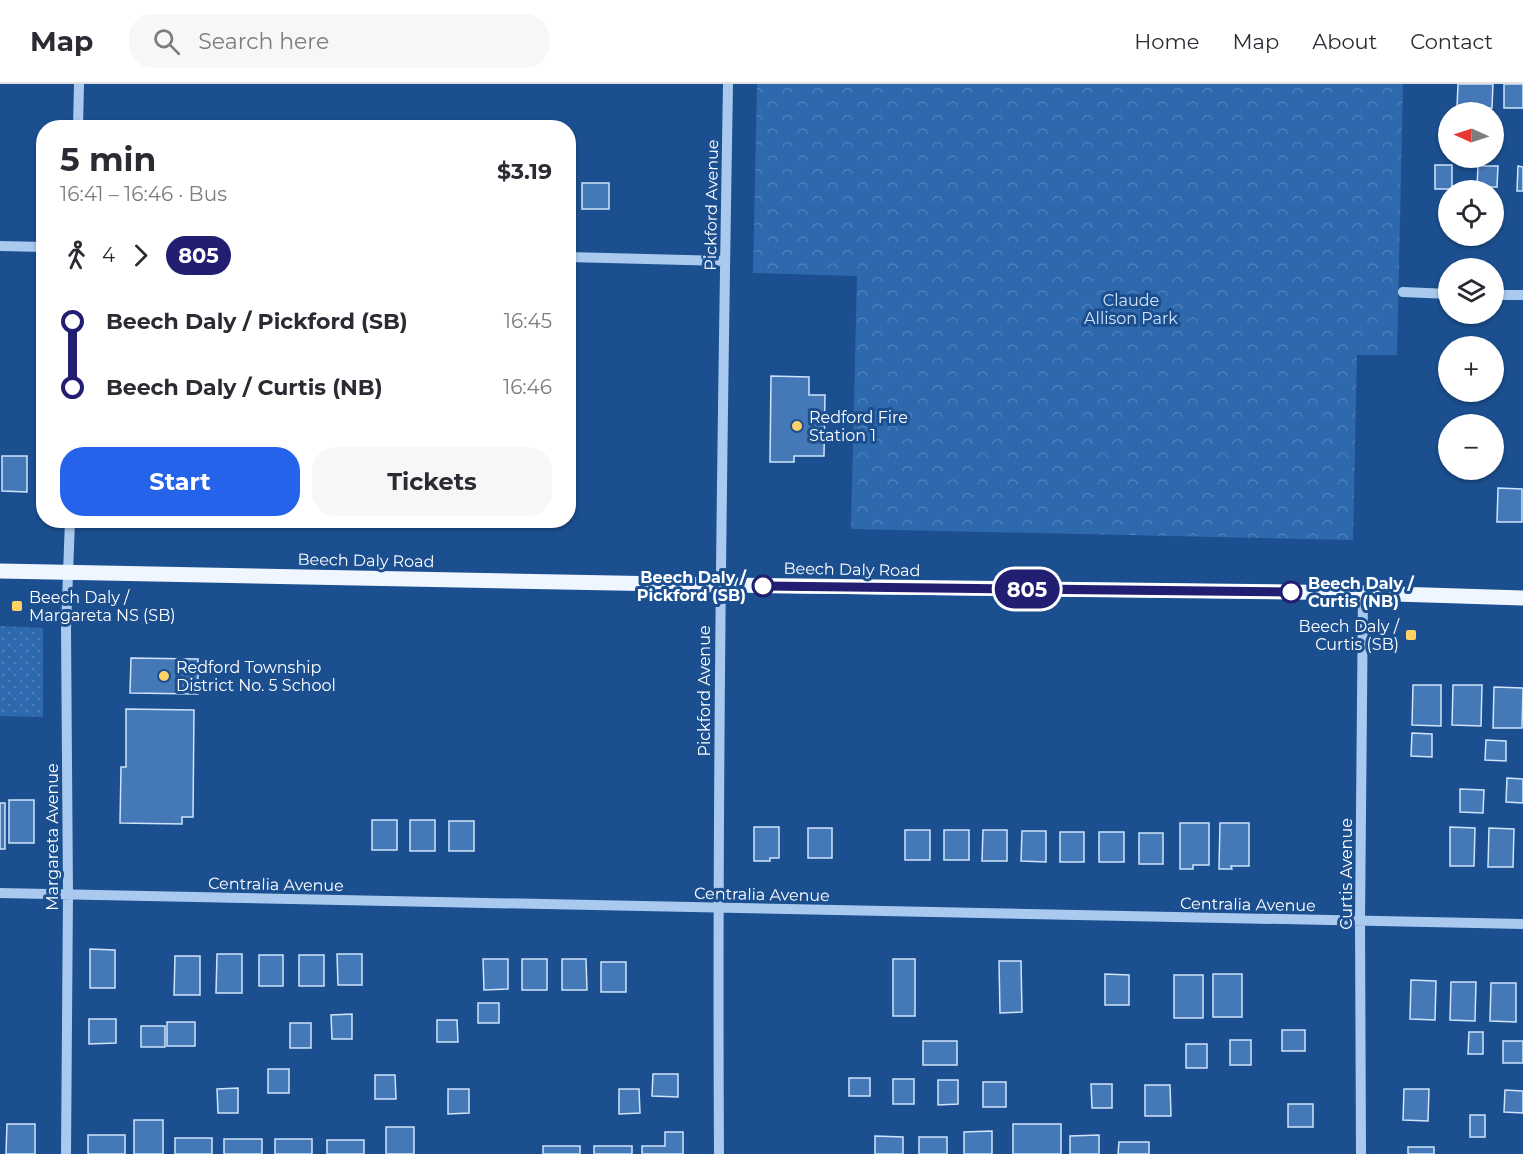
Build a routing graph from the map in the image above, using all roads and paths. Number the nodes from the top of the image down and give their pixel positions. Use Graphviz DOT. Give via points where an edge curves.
graph roads {
  1 [pos="79,84"];
  2 [pos="728,84"];
  3 [pos="78,120"];
  4 [pos="0,246"];
  5 [pos="36,247"];
  6 [pos="576,257"];
  7 [pos="725,261"];
  8 [pos="1403,292"];
  9 [pos="1438,294"];
  10 [pos="1504,295"];
  11 [pos="1523,296"];
  12 [pos="70,528"];
  13 [pos="0,571"];
  14 [pos="68,572"];
  15 [pos="720,585"];
  16 [pos="1363,593"];
  17 [pos="1523,598"];
  18 [pos="0,893"];
  19 [pos="68,894"];
  20 [pos="718,909"];
  21 [pos="1360,921"];
  22 [pos="1523,924"];
  23 [pos="66,1154"];
  24 [pos="719,1154"];
  25 [pos="1361,1154"];
  1 -- 3 [label="street"];
  2 -- 7 [label="street, Pickford Avenue"];
  4 -- 5 [label="street"];
  6 -- 7 [label="street"];
  7 -- 15 [label="street, Pickford Avenue"];
  8 -- 9 [label="street"];
  10 -- 11 [label="street"];
  12 -- 14 [label="street, Margareta Avenue"];
  13 -- 14 [label="main road, Beech Daly Road"];
  14 -- 15 [label="main road, Beech Daly Road"];
  14 -- 19 [label="street, Margareta Avenue"];
  15 -- 16 [label="main road, Beech Daly Road"];
  15 -- 20 [label="street, Pickford Avenue"];
  16 -- 17 [label="main road, Beech Daly Road"];
  16 -- 21 [label="street, Curtis Avenue"];
  18 -- 19 [label="street, Centralia Avenue"];
  19 -- 20 [label="street, Centralia Avenue"];
  19 -- 23 [label="street, Margareta Avenue"];
  20 -- 21 [label="street, Centralia Avenue"];
  20 -- 24 [label="street, Pickford Avenue"];
  21 -- 22 [label="street, Centralia Avenue"];
  21 -- 25 [label="street, Curtis Avenue"];
}
